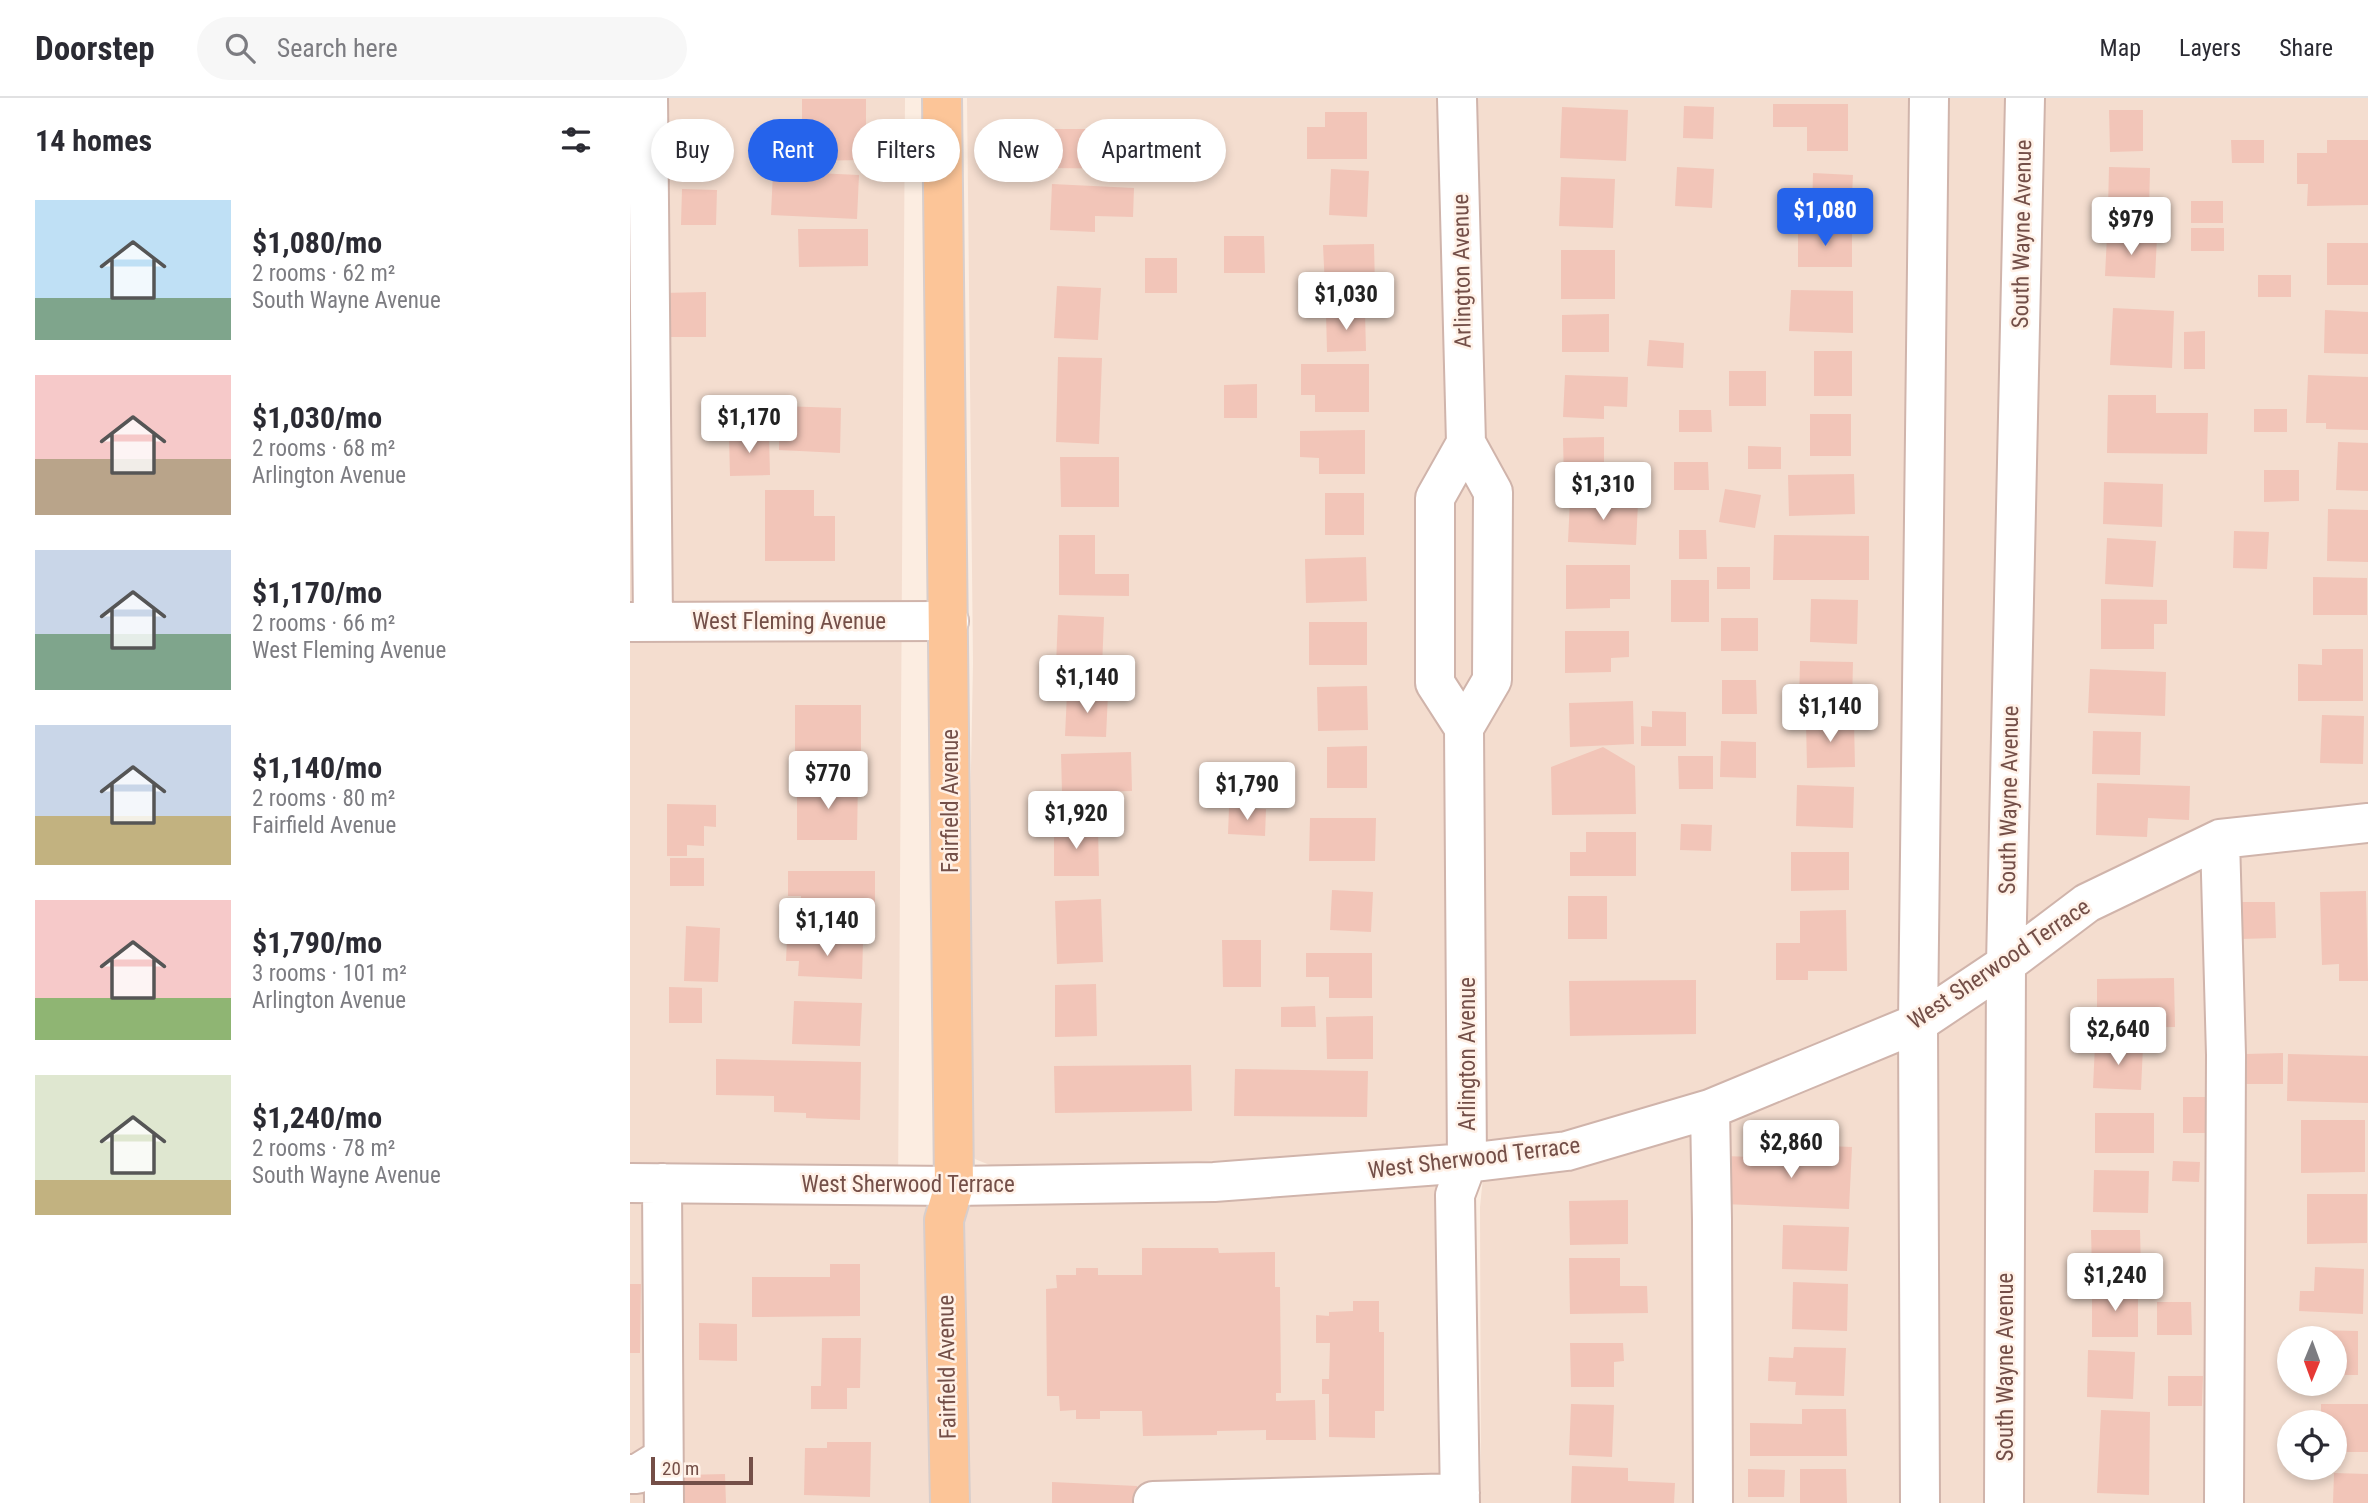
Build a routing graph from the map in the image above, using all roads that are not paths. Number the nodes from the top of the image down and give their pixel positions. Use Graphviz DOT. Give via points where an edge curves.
graph roads {
  1 [pos="648,98"];
  2 [pos="942,98"];
  3 [pos="1457,98"];
  4 [pos="1929,98"];
  5 [pos="2025,98"];
  6 [pos="1466,443"];
  7 [pos="949,621"];
  8 [pos="641,622"];
  9 [pos="1464,728"];
  10 [pos="2368,822"];
  11 [pos="2220,839"];
  12 [pos="2006,964"];
  13 [pos="1918,1023"];
  14 [pos="1710,1109"];
  15 [pos="1468,1163"];
  16 [pos="646,1183"];
  17 [pos="954,1186"];
  18 [pos="647,1466"];
  19 [pos="1460,1498"];
  20 [pos="1153,1501"];
  21 [pos="664,1503"];
  22 [pos="950,1503"];
  23 [pos="1713,1503"];
  24 [pos="1920,1503"];
  25 [pos="2004,1503"];
  26 [pos="2224,1503"];
  1 -- 8 [label="street"];
  2 -- 7 [label="main road, Fairfield Avenue"];
  3 -- 6 [label="street, Arlington Avenue"];
  4 -- 13 [label="street"];
  5 -- 12 [label="street, South Wayne Avenue"];
  6 -- 9 [label="street, Arlington Avenue" via="1493,492 1493,546 1492,680"];
  6 -- 9 [label="street" via="1436,498 1435,683"];
  7 -- 8 [label="street, West Fleming Avenue"];
  7 -- 17 [label="main road, Fairfield Avenue"];
  9 -- 15 [label="street, Arlington Avenue"];
  10 -- 11 [label="street, West Sherwood Terrace"];
  11 -- 12 [label="street, West Sherwood Terrace" via="2087,903"];
  11 -- 26 [label="street" via="2226,1055"];
  12 -- 13 [label="street, West Sherwood Terrace"];
  12 -- 25 [label="street, South Wayne Avenue"];
  13 -- 14 [label="street, West Sherwood Terrace"];
  13 -- 24 [label="street"];
  14 -- 15 [label="street, West Sherwood Terrace" via="1567,1151"];
  14 -- 23 [label="street"];
  15 -- 17 [label="street, West Sherwood Terrace" via="1214,1182"];
  15 -- 19 [label="street, Arlington Avenue" via="1455,1195"];
  16 -- 17 [label="street, West Sherwood Terrace"];
  16 -- 18 [label="street"];
  17 -- 22 [label="main road, Fairfield Avenue" via="944,1220"];
  18 -- 21 [label="street"];
  19 -- 20 [label="street"];
}
